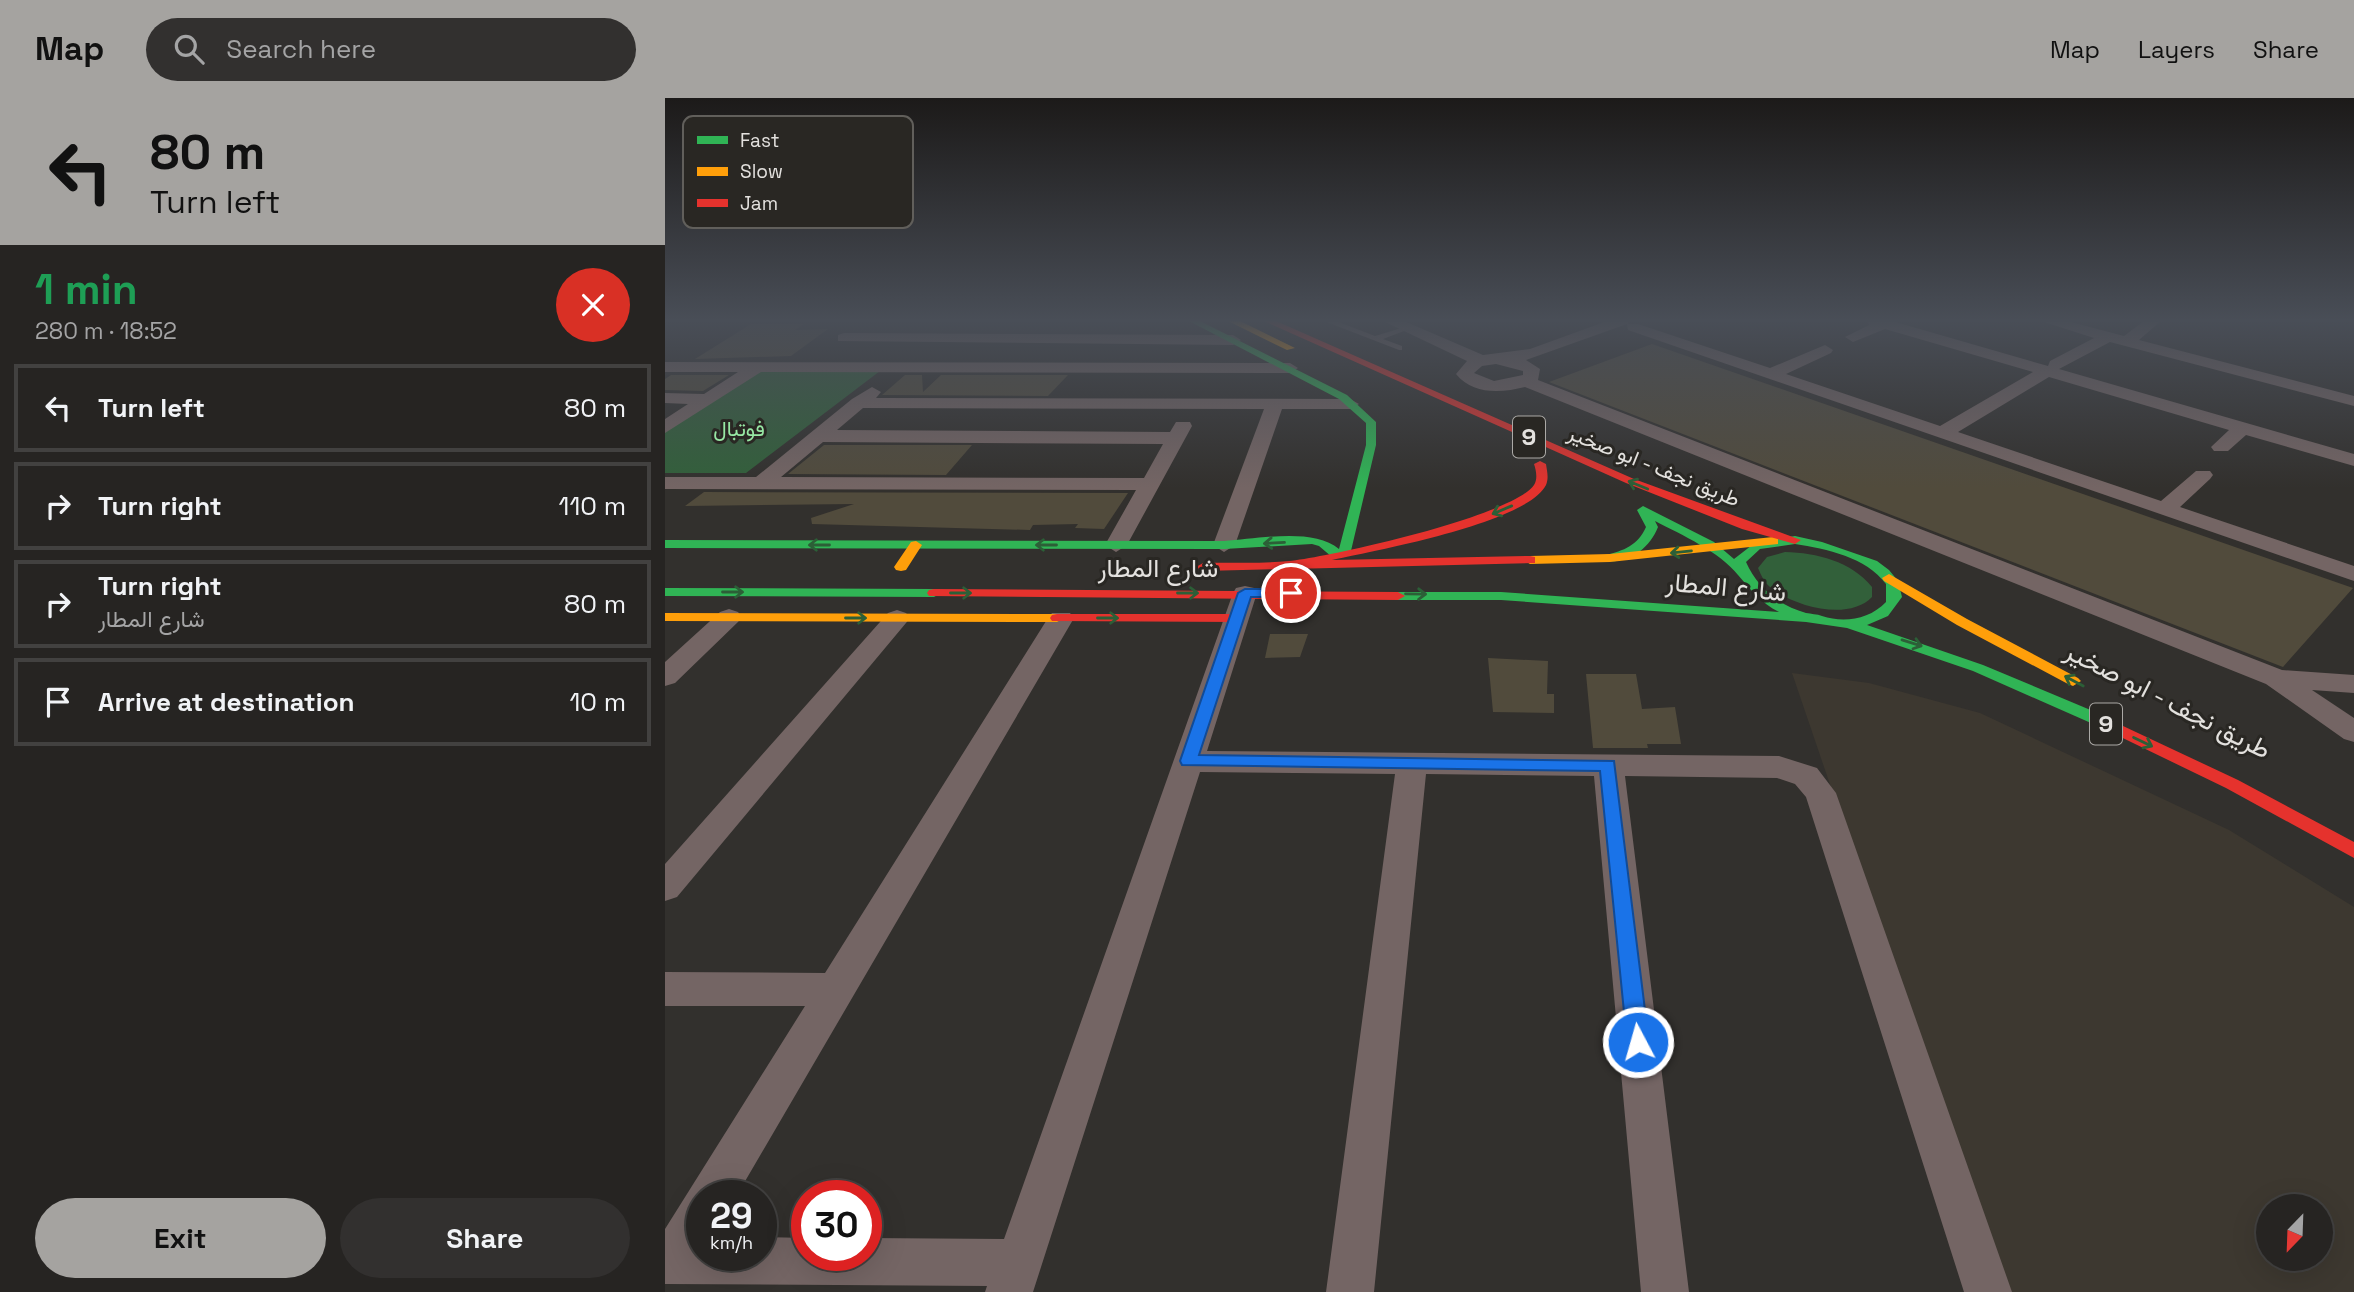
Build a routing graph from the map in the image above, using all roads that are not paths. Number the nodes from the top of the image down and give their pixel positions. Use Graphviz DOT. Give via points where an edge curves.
graph roads {
  1 [pos="743,377"];
  2 [pos="890,377"];
  3 [pos="1210,377"];
  4 [pos="1305,377"];
  5 [pos="1394,377"];
  6 [pos="1469,377"];
  7 [pos="1523,377"];
  8 [pos="1533,377"];
  9 [pos="1778,377"];
  10 [pos="2036,377"];
  11 [pos="2079,377"];
  12 [pos="2083,377"];
  13 [pos="2260,377"];
  14 [pos="665,398"];
  15 [pos="709,399"];
  16 [pos="2354,401"];
  17 [pos="858,403"];
  18 [pos="1195,404"];
  19 [pos="1275,404"];
  20 [pos="1350,404"];
  21 [pos="665,427"];
  22 [pos="2243,428"];
  23 [pos="1942,433"];
  24 [pos="818,436"];
  25 [pos="1176,438"];
  26 [pos="2221,447"];
  27 [pos="2354,450"];
  28 [pos="2354,460"];
  29 [pos="1563,474"];
  30 [pos="2203,475"];
  31 [pos="665,483"];
  32 [pos="761,483"];
  33 [pos="1150,484"];
  34 [pos="2165,509"];
  35 [pos="1795,540"];
  36 [pos="1773,541"];
  37 [pos="665,544"];
  38 [pos="916,545"];
  39 [pos="1116,545"];
  40 [pos="1224,545"];
  41 [pos="1715,549"];
  42 [pos="1341,553"];
  43 [pos="1611,558"];
  44 [pos="1291,565"];
  45 [pos="901,567"];
  46 [pos="1186,568"];
  47 [pos="1739,569"];
  48 [pos="2354,574"];
  49 [pos="1889,579"];
  50 [pos="665,592"];
  51 [pos="687,592"];
  52 [pos="1241,605"];
  53 [pos="665,615"];
  54 [pos="729,617"];
  55 [pos="897,618"];
  56 [pos="1061,618"];
  57 [pos="1818,619"];
  58 [pos="1847,623"];
  59 [pos="665,677"];
  60 [pos="2276,678"];
  61 [pos="2354,684"];
  62 [pos="2086,688"];
  63 [pos="2354,732"];
  64 [pos="1188,761"];
  65 [pos="1412,763"];
  66 [pos="1608,765"];
  67 [pos="2354,851"];
  68 [pos="665,887"];
  69 [pos="665,989"];
  70 [pos="836,990"];
  71 [pos="721,1180"];
  72 [pos="686,1235"];
  73 [pos="669,1260"];
  74 [pos="1014,1277"];
  75 [pos="1350,1292"];
  76 [pos="1665,1292"];
  77 [pos="1988,1292"];
  1 -- 15 [label="street"];
  2 -- 17 [label="street"];
  3 -- 18 [label="street"];
  4 -- 20 [label="main road"];
  35 -- 5 [label="main road, طريق نجف - ابو صخير / 9, one-way" via="1630,481"];
  6 -- 7 [label="street" via="1490,386"];
  8 -- 60 [label="street"];
  9 -- 23 [label="street"];
  10 -- 23 [label="street"];
  11 -- 22 [label="street"];
  12 -- 27 [label="street"];
  13 -- 16 [label="street"];
  14 -- 15 [label="street"];
  15 -- 21 [label="street"];
  17 -- 18 [label="street"];
  17 -- 24 [label="street"];
  18 -- 19 [label="street"];
  18 -- 25 [label="street"];
  19 -- 20 [label="street"];
  19 -- 40 [label="street"];
  20 -- 42 [label="main road" via="1371,422 1371,445"];
  22 -- 26 [label="street"];
  22 -- 28 [label="street"];
  23 -- 34 [label="street"];
  24 -- 25 [label="street"];
  24 -- 32 [label="street"];
  25 -- 33 [label="street"];
  29 -- 42 [label="main road, طريق نجف - ابو صخير / 9, one-way" via="1534,461 1543,475 1539,487 1500,511"];
  30 -- 34 [label="street"];
  31 -- 32 [label="street"];
  32 -- 33 [label="street"];
  33 -- 39 [label="street"];
  34 -- 48 [label="street"];
  35 -- 36 [label="main road, 9"];
  35 -- 49 [label="main road, 9" via="1843,551"];
  36 -- 41 [label="main road, شارع المطار"];
  36 -- 47 [label="main road, 9" via="1744,552"];
  38 -- 37 [label="main road, one-way"];
  39 -- 38 [label="main road, one-way"];
  38 -- 45 [label="main road"];
  39 -- 40 [label="main road"];
  42 -- 40 [label="main road, one-way" via="1312,540"];
  41 -- 43 [label="main road, شارع المطار, one-way"];
  41 -- 43 [label="main road, طريق نجف - ابو صخير / 9" via="1637,508 1652,527 1647,541 1627,555"];
  41 -- 47 [label="main road, طريق نجف - ابو صخير / 9"];
  42 -- 44 [label="main road"];
  43 -- 44 [label="main road, شارع المطار"];
  44 -- 46 [label="main road, شارع المطار"];
  47 -- 57 [label="main road, 9" via="1762,597"];
  49 -- 58 [label="main road, 9" via="1895,595 1891,605 1875,618"];
  62 -- 49 [label="main road, طريق نجف - ابو صخير / 9, one-way"];
  50 -- 51 [label="main road, شارع المطار"];
  51 -- 52 [label="main road, شارع المطار, one-way"];
  51 -- 53 [label="main road"];
  56 -- 52 [label="main road, one-way"];
  52 -- 57 [label="main road, شارع المطار, one-way" via="1501,596"];
  52 -- 64 [label="street"];
  53 -- 54 [label="main road"];
  54 -- 55 [label="main road, one-way"];
  54 -- 59 [label="street"];
  55 -- 56 [label="main road"];
  55 -- 68 [label="street"];
  56 -- 70 [label="street"];
  57 -- 58 [label="main road, 9"];
  58 -- 67 [label="main road, طريق نجف - ابو صخير / 9, one-way" via="1959,659 2037,691"];
  60 -- 61 [label="street"];
  60 -- 63 [label="street"];
  64 -- 65 [label="street"];
  64 -- 74 [label="street"];
  65 -- 66 [label="street"];
  65 -- 75 [label="street"];
  66 -- 76 [label="street"];
  66 -- 77 [label="street" via="1779,767 1815,783"];
  69 -- 70 [label="street"];
  70 -- 71 [label="street"];
  72 -- 73 [label="street"];
  73 -- 74 [label="street"];
}
